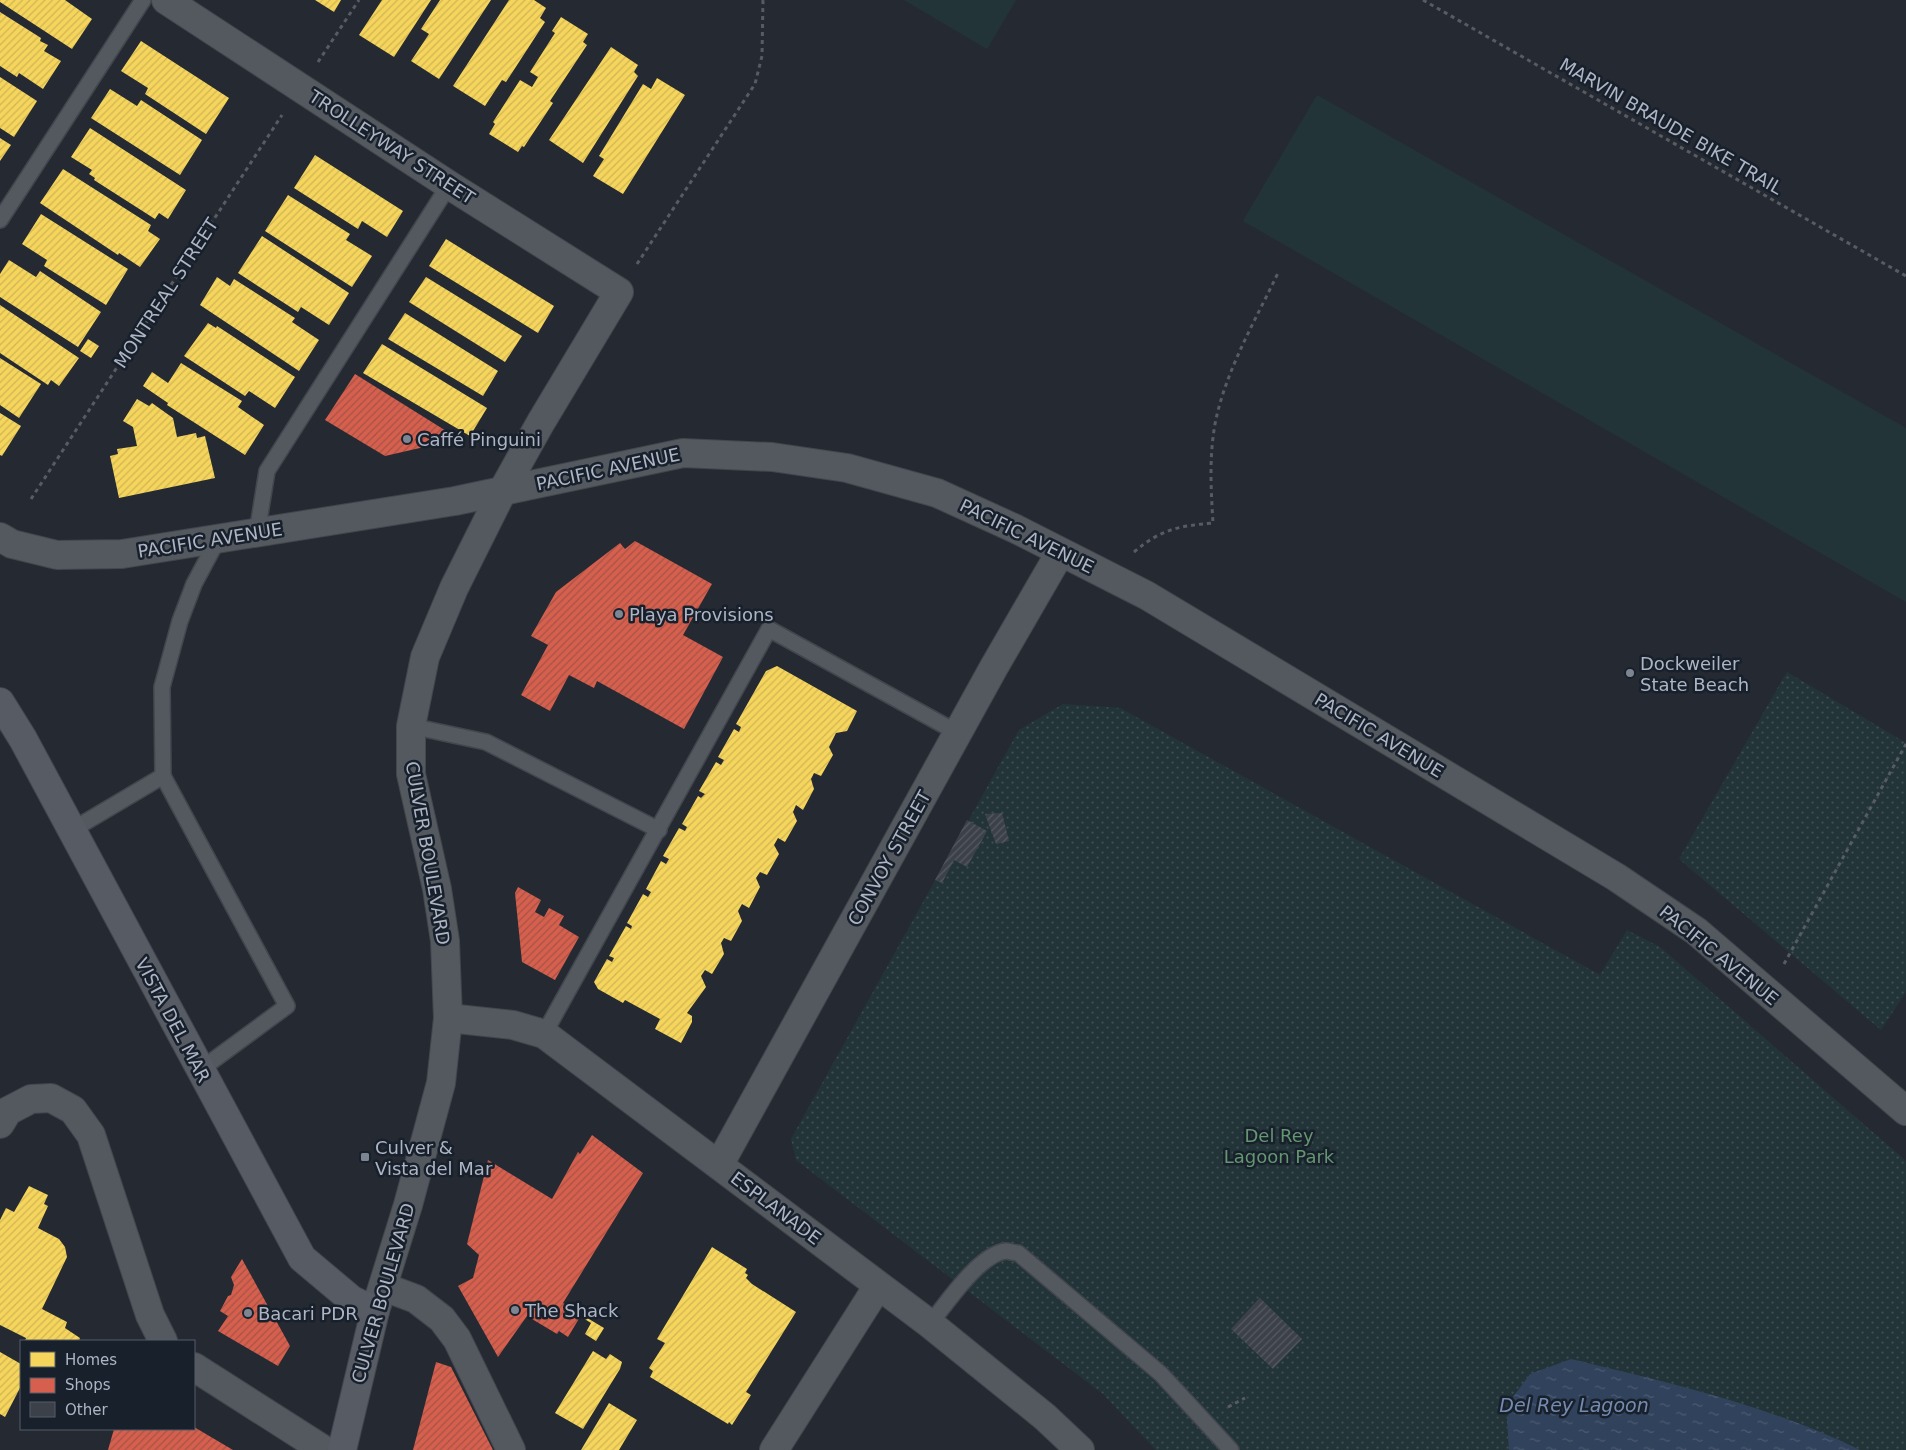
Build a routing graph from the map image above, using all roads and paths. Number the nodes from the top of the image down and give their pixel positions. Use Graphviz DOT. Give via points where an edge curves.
graph roads {
  1 [pos="143,0"];
  2 [pos="166,0"];
  3 [pos="359,0"];
  4 [pos="763,0"];
  5 [pos="1423,0"];
  6 [pos="301,87"];
  7 [pos="449,185"];
  8 [pos="0,220"];
  9 [pos="1278,273"];
  10 [pos="1906,276"];
  11 [pos="619,292"];
  12 [pos="503,490"];
  13 [pos="30,499"];
  14 [pos="256,533"];
  15 [pos="0,537"];
  16 [pos="218,539"];
  17 [pos="1060,553"];
  18 [pos="1108,576"];
  19 [pos="0,702"];
  20 [pos="411,726"];
  21 [pos="958,733"];
  22 [pos="1906,744"];
  23 [pos="163,776"];
  24 [pos="72,830"];
  25 [pos="659,830"];
  26 [pos="1768,993"];
  27 [pos="448,1018"];
  28 [pos="544,1034"];
  29 [pos="200,1070"];
  30 [pos="1906,1111"];
  31 [pos="0,1124"];
  32 [pos="719,1165"];
  33 [pos="878,1286"];
  34 [pos="380,1299"];
  35 [pos="930,1324"];
  36 [pos="162,1340"];
  37 [pos="195,1368"];
  38 [pos="1245,1398"];
  39 [pos="1220,1411"];
  40 [pos="324,1450"];
  41 [pos="342,1450"];
  42 [pos="512,1450"];
  43 [pos="774,1450"];
  44 [pos="1080,1450"];
  45 [pos="1231,1450"];
  1 -- 8 [label="lane"];
  2 -- 6 [label="street, TROLLEYWAY STREET"];
  3 -- 6 [label="path, MONTREAL STREET"];
  4 -- 11 [label="path" via="762,56 755,84"];
  5 -- 10 [label="path, MARVIN BRAUDE BIKE TRAIL"];
  6 -- 7 [label="street, TROLLEYWAY STREET"];
  6 -- 13 [label="path, MONTREAL STREET"];
  7 -- 11 [label="street, TROLLEYWAY STREET"];
  7 -- 14 [label="lane" via="267,471"];
  9 -- 18 [label="path" via="1231,374 1215,424 1210,478 1213,523 1183,526 1152,537"];
  11 -- 12 [label="street, CULVER BOULEVARD"];
  12 -- 14 [label="street, PACIFIC AVENUE" via="455,501"];
  12 -- 17 [label="street, PACIFIC AVENUE" via="683,452 772,457 847,468 937,492"];
  12 -- 20 [label="street, CULVER BOULEVARD" via="454,588 425,657"];
  14 -- 16 [label="street, PACIFIC AVENUE"];
  15 -- 16 [label="street, PACIFIC AVENUE" via="12,544 57,555 122,554"];
  16 -- 23 [label="lane" via="194,584 180,621 162,687"];
  17 -- 18 [label="street, PACIFIC AVENUE"];
  17 -- 21 [label="street, CONVOY STREET"];
  18 -- 26 [label="street, PACIFIC AVENUE" via="1616,877 1696,931"];
  19 -- 24 [label="main road, VISTA DEL MAR"];
  20 -- 25 [label="lane" via="486,742"];
  20 -- 27 [label="street, CULVER BOULEVARD" via="411,774 437,889"];
  21 -- 25 [label="lane" via="769,629"];
  21 -- 32 [label="street, CONVOY STREET"];
  22 -- 26 [label="path"];
  23 -- 24 [label="lane"];
  23 -- 29 [label="lane" via="287,1006"];
  24 -- 29 [label="main road, VISTA DEL MAR"];
  25 -- 28 [label="lane"];
  26 -- 30 [label="street, PACIFIC AVENUE"];
  27 -- 28 [label="street, ESPLANADE" via="513,1024"];
  27 -- 34 [label="street, CULVER BOULEVARD" via="440,1083"];
  28 -- 32 [label="street, ESPLANADE"];
  29 -- 34 [label="main road, VISTA DEL MAR" via="302,1258 352,1300"];
  31 -- 36 [label="street" via="8,1111 31,1099 51,1098 73,1110 91,1135 150,1315"];
  32 -- 33 [label="street, ESPLANADE"];
  33 -- 35 [label="street, ESPLANADE"];
  33 -- 43 [label="street"];
  34 -- 41 [label="main road, CULVER BOULEVARD"];
  34 -- 42 [label="street" via="416,1299 442,1319 457,1338"];
  35 -- 44 [label="street, ESPLANADE" via="1045,1417"];
  35 -- 45 [label="lane" via="987,1259 1006,1251 1018,1253 1161,1374"];
  37 -- 40 [label="street"];
  38 -- 39 [label="path"];
}
